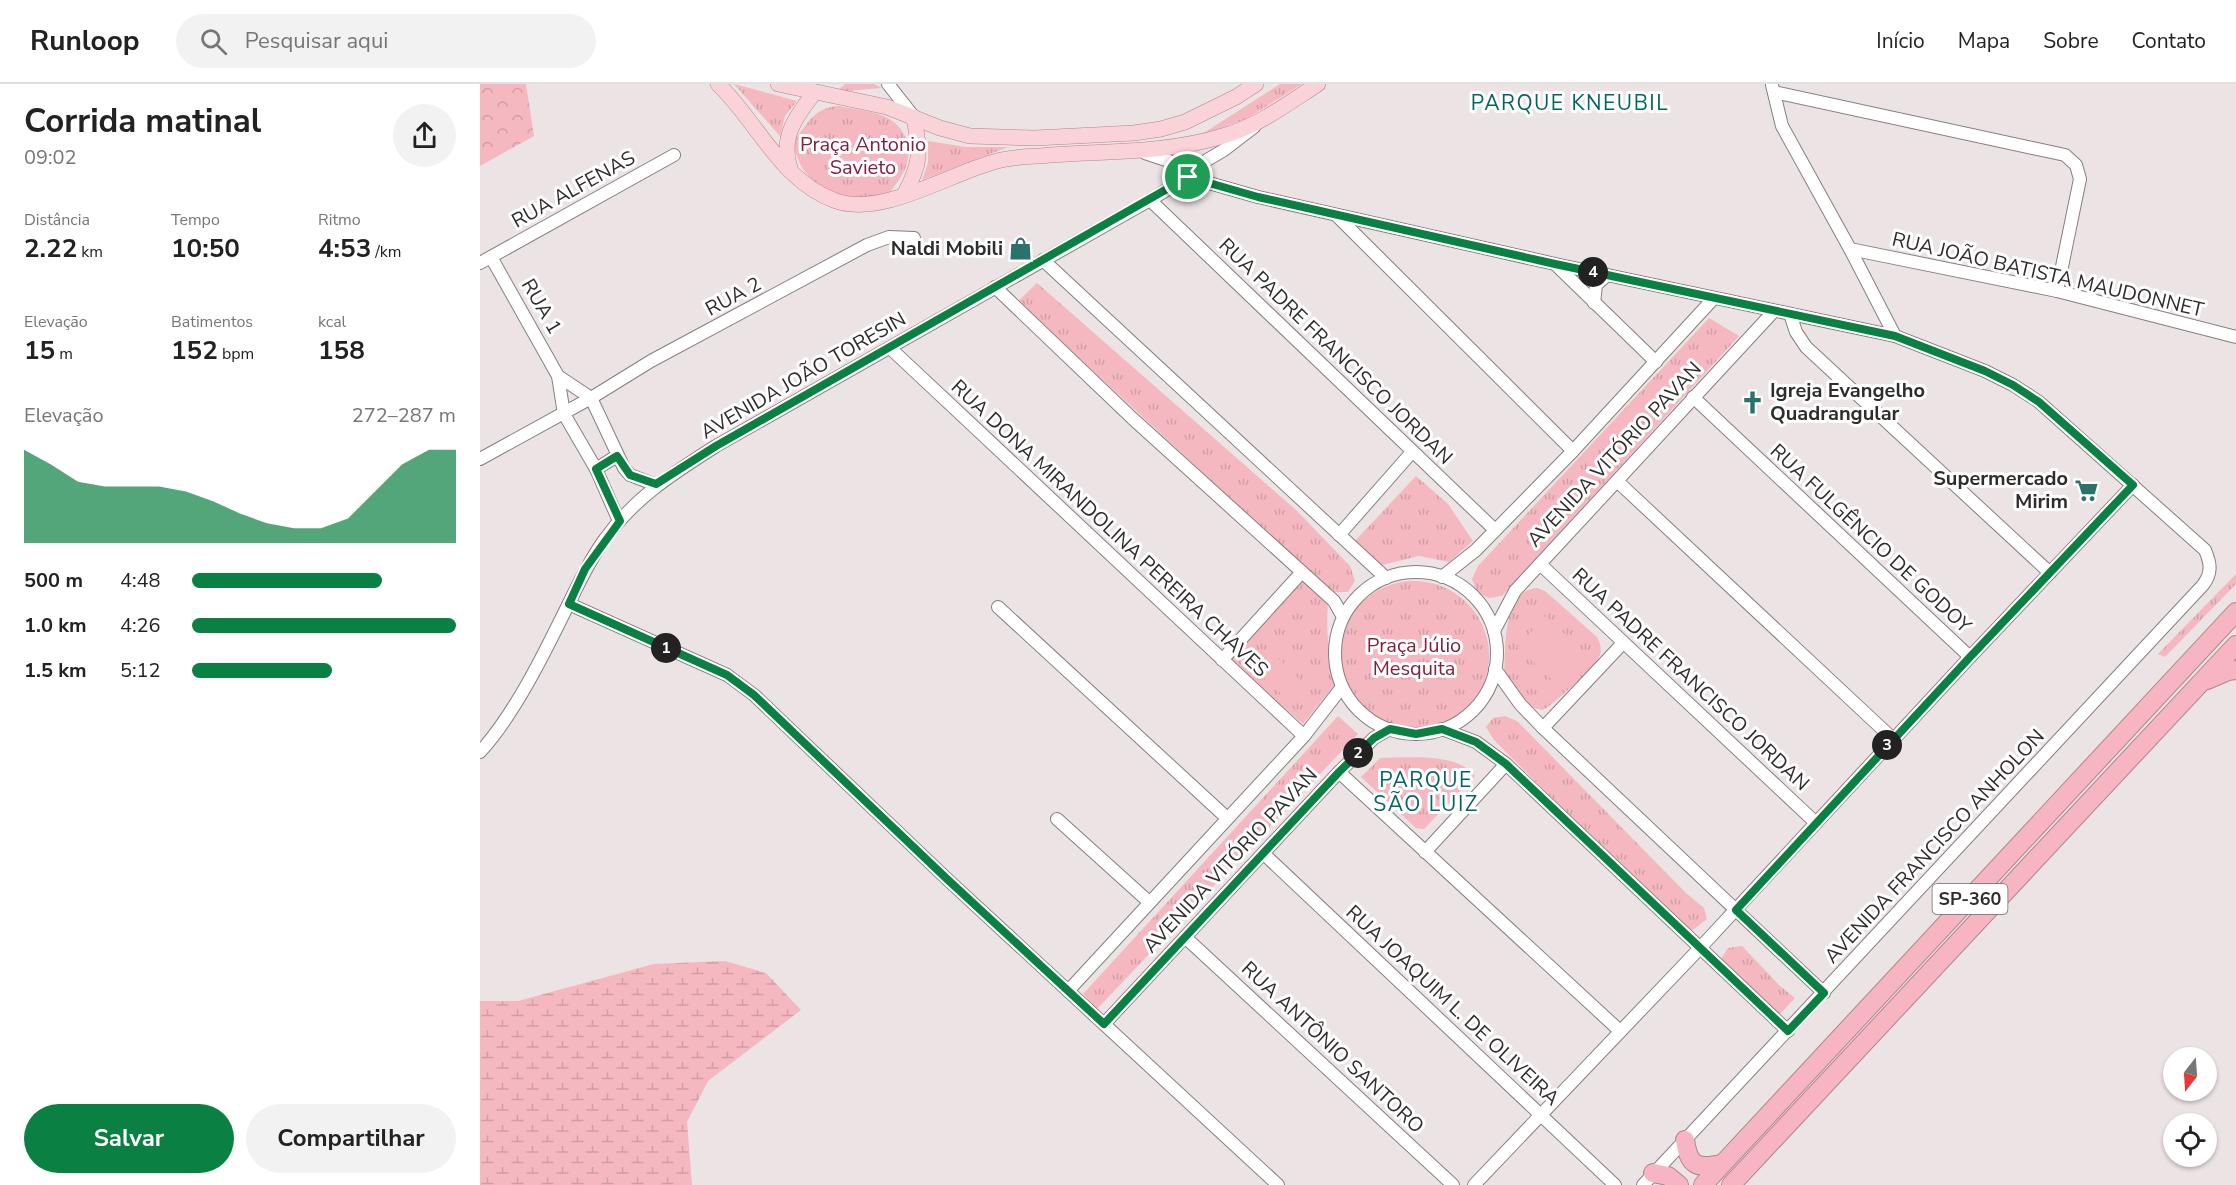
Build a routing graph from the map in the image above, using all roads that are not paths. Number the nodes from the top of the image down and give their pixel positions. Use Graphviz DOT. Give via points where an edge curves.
graph roads {
  1 [pos="718,84"];
  2 [pos="777,84"];
  3 [pos="888,84"];
  4 [pos="1256,84"];
  5 [pos="1318,84"];
  6 [pos="819,88"];
  7 [pos="1773,88"];
  8 [pos="914,117"];
  9 [pos="1262,121"];
  10 [pos="1132,150"];
  11 [pos="674,155"];
  12 [pos="791,171"];
  13 [pos="1188,177"];
  14 [pos="904,195"];
  15 [pos="1150,200"];
  16 [pos="1335,214"];
  17 [pos="914,238"];
  18 [pos="1850,249"];
  19 [pos="486,260"];
  20 [pos="1043,260"];
  21 [pos="1555,264"];
  22 [pos="1607,275"];
  23 [pos="995,287"];
  24 [pos="2057,291"];
  25 [pos="1714,298"];
  26 [pos="1594,303"];
  27 [pos="1774,311"];
  28 [pos="1790,314"];
  29 [pos="1895,336"];
  30 [pos="2236,337"];
  31 [pos="890,348"];
  32 [pos="1656,362"];
  33 [pos="558,376"];
  34 [pos="1693,397"];
  35 [pos="591,398"];
  36 [pos="564,414"];
  37 [pos="1573,451"];
  38 [pos="1412,452"];
  39 [pos="617,456"];
  40 [pos="480,459"];
  41 [pos="596,469"];
  42 [pos="1617,481"];
  43 [pos="656,484"];
  44 [pos="2133,485"];
  45 [pos="620,521"];
  46 [pos="1495,530"];
  47 [pos="1339,535"];
  48 [pos="1540,564"];
  49 [pos="1302,572"];
  50 [pos="2050,573"];
  51 [pos="1442,576"];
  52 [pos="1386,578"];
  53 [pos="569,604"];
  54 [pos="998,607"];
  55 [pos="2236,612"];
  56 [pos="1343,617"];
  57 [pos="1494,631"];
  58 [pos="1623,643"];
  59 [pos="2236,645"];
  60 [pos="1970,657"];
  61 [pos="1222,660"];
  62 [pos="1495,669"];
  63 [pos="2236,670"];
  64 [pos="1342,687"];
  65 [pos="2196,687"];
  66 [pos="1543,728"];
  67 [pos="1390,729"];
  68 [pos="1442,729"];
  69 [pos="1304,736"];
  70 [pos="1893,739"];
  71 [pos="480,752"];
  72 [pos="1506,764"];
  73 [pos="1339,772"];
  74 [pos="1227,818"];
  75 [pos="1057,819"];
  76 [pos="1816,823"];
  77 [pos="1425,852"];
  78 [pos="1264,854"];
  79 [pos="1149,902"];
  80 [pos="1736,910"];
  81 [pos="1186,938"];
  82 [pos="1700,948"];
  83 [pos="1068,991"];
  84 [pos="1824,993"];
  85 [pos="1104,1024"];
  86 [pos="1620,1031"];
  87 [pos="1788,1031"];
  88 [pos="1540,1115"];
  89 [pos="1684,1140"];
  90 [pos="1722,1164"];
  91 [pos="1648,1179"];
  92 [pos="1278,1185"];
  93 [pos="1453,1185"];
  94 [pos="1474,1185"];
  95 [pos="1614,1185"];
  96 [pos="1679,1185"];
  97 [pos="1703,1185"];
  98 [pos="1731,1185"];
  1 -- 12 [label="main road"];
  2 -- 6 [label="main road"];
  3 -- 8 [label="street"];
  4 -- 8 [label="main road" via="1185,122 1134,133 1035,138 970,136"];
  5 -- 9 [label="main road"];
  6 -- 8 [label="main road"];
  6 -- 12 [label="main road" via="795,119 786,146"];
  7 -- 18 [label="street" via="1782,126"];
  7 -- 24 [label="street" via="2065,154 2076,165 2079,179"];
  8 -- 14 [label="main road" via="920,151"];
  9 -- 10 [label="main road" via="1184,145"];
  9 -- 13 [label="street, AVENIDA JOÃO TORESIN"];
  10 -- 13 [label="street" via="1160,156"];
  10 -- 14 [label="main road" via="999,160"];
  11 -- 19 [label="street, RUA ALFENAS"];
  12 -- 14 [label="main road" via="836,201 872,204"];
  13 -- 15 [label="street, AVENIDA JOÃO TORESIN"];
  13 -- 16 [label="street"];
  15 -- 20 [label="street, AVENIDA JOÃO TORESIN"];
  15 -- 38 [label="street, RUA PADRE FRANCISCO JORDAN"];
  16 -- 21 [label="street"];
  16 -- 37 [label="street"];
  17 -- 35 [label="street, RUA 2" via="889,237 867,245 651,361"];
  18 -- 24 [label="street, RUA JOÃO BATISTA MAUDONNET"];
  18 -- 29 [label="street"];
  19 -- 33 [label="street, RUA 1" via="536,333"];
  20 -- 23 [label="street, AVENIDA JOÃO TORESIN"];
  20 -- 47 [label="street"];
  21 -- 22 [label="street"];
  21 -- 26 [label="street"];
  22 -- 25 [label="street"];
  22 -- 26 [label="street" via="1596,285"];
  23 -- 31 [label="street, AVENIDA JOÃO TORESIN"];
  23 -- 49 [label="street"];
  24 -- 30 [label="street, RUA JOÃO BATISTA MAUDONNET"];
  25 -- 27 [label="street"];
  25 -- 32 [label="street, AVENIDA VITÓRIO PAVAN"];
  26 -- 32 [label="street"];
  27 -- 28 [label="street"];
  27 -- 34 [label="street, AVENIDA VITÓRIO PAVAN"];
  28 -- 29 [label="street"];
  28 -- 50 [label="street" via="1806,347"];
  29 -- 44 [label="street" via="2013,385 2039,402"];
  31 -- 43 [label="street, AVENIDA JOÃO TORESIN"];
  31 -- 61 [label="street, RUA DONA MIRANDOLINA PEREIRA CHAVES"];
  32 -- 37 [label="street, AVENIDA VITÓRIO PAVAN"];
  33 -- 35 [label="street, RUA 1"];
  33 -- 36 [label="street, RUA 1"];
  34 -- 42 [label="street, AVENIDA VITÓRIO PAVAN"];
  34 -- 60 [label="street, RUA FULGÊNCIO DE GODOY"];
  35 -- 36 [label="street, RUA 2"];
  35 -- 39 [label="street"];
  36 -- 40 [label="street, RUA 2"];
  36 -- 41 [label="street"];
  37 -- 46 [label="street, AVENIDA VITÓRIO PAVAN"];
  38 -- 46 [label="street, RUA PADRE FRANCISCO JORDAN"];
  38 -- 47 [label="street"];
  39 -- 41 [label="street"];
  39 -- 43 [label="street" via="630,475"];
  41 -- 45 [label="street"];
  42 -- 48 [label="street, AVENIDA VITÓRIO PAVAN"];
  42 -- 70 [label="street"];
  43 -- 45 [label="street, AVENIDA JOÃO TORESIN"];
  44 -- 50 [label="street"];
  44 -- 84 [label="street, AVENIDA FRANCISCO ANHOLON" via="2205,550 2211,569 2208,578"];
  45 -- 53 [label="street, AVENIDA JOÃO TORESIN" via="585,569"];
  46 -- 51 [label="street, AVENIDA VITÓRIO PAVAN"];
  47 -- 52 [label="street"];
  48 -- 57 [label="street, AVENIDA VITÓRIO PAVAN" via="1515,591"];
  48 -- 58 [label="street, RUA PADRE FRANCISCO JORDAN"];
  49 -- 56 [label="street" via="1334,601"];
  49 -- 61 [label="street"];
  50 -- 60 [label="street"];
  51 -- 52 [label="street" via="1414,572"];
  51 -- 57 [label="street" via="1474,596"];
  52 -- 56 [label="street" via="1370,586"];
  53 -- 71 [label="street, AVENIDA JOÃO TORESIN" via="504,720"];
  53 -- 83 [label="street" via="727,675 754,695"];
  54 -- 74 [label="street"];
  55 -- 90 [label="highway, SP-360"];
  56 -- 64 [label="street" via="1336,640 1336,664"];
  57 -- 62 [label="street"];
  58 -- 66 [label="street"];
  58 -- 76 [label="street, RUA PADRE FRANCISCO JORDAN"];
  59 -- 65 [label="highway, SP-360"];
  60 -- 70 [label="street"];
  61 -- 69 [label="street, RUA DONA MIRANDOLINA PEREIRA CHAVES"];
  62 -- 66 [label="street"];
  62 -- 68 [label="street" via="1491,685 1472,711"];
  63 -- 65 [label="highway"];
  64 -- 67 [label="street" via="1361,712"];
  64 -- 69 [label="street, AVENIDA VITÓRIO PAVAN"];
  65 -- 98 [label="highway, SP-360"];
  66 -- 80 [label="street"];
  67 -- 68 [label="street" via="1416,734"];
  67 -- 73 [label="street, AVENIDA VITÓRIO PAVAN" via="1374,738"];
  68 -- 72 [label="street" via="1476,742"];
  69 -- 74 [label="street, AVENIDA VITÓRIO PAVAN"];
  70 -- 76 [label="street"];
  72 -- 77 [label="street"];
  72 -- 82 [label="street"];
  73 -- 77 [label="street"];
  73 -- 78 [label="street, AVENIDA VITÓRIO PAVAN"];
  74 -- 79 [label="street, AVENIDA VITÓRIO PAVAN"];
  75 -- 79 [label="street"];
  76 -- 80 [label="street"];
  77 -- 86 [label="street"];
  78 -- 81 [label="street, AVENIDA VITÓRIO PAVAN"];
  78 -- 88 [label="street, RUA JOAQUIM L. DE OLIVEIRA"];
  79 -- 83 [label="street, AVENIDA VITÓRIO PAVAN"];
  80 -- 82 [label="street"];
  80 -- 84 [label="street"];
  81 -- 85 [label="street, AVENIDA VITÓRIO PAVAN"];
  81 -- 93 [label="street, RUA ANTÔNIO SANTORO"];
  82 -- 86 [label="street"];
  82 -- 87 [label="street"];
  83 -- 85 [label="street"];
  84 -- 87 [label="street, AVENIDA FRANCISCO ANHOLON"];
  85 -- 92 [label="street"];
  86 -- 88 [label="street"];
  87 -- 89 [label="street, AVENIDA FRANCISCO ANHOLON"];
  88 -- 94 [label="street"];
  88 -- 95 [label="street, RUA JOAQUIM L. DE OLIVEIRA"];
  89 -- 90 [label="highway" via="1692,1163"];
  89 -- 91 [label="street, AVENIDA FRANCISCO ANHOLON"];
  90 -- 97 [label="highway, SP-360"];
  91 -- 96 [label="highway" via="1668,1176"];
}
